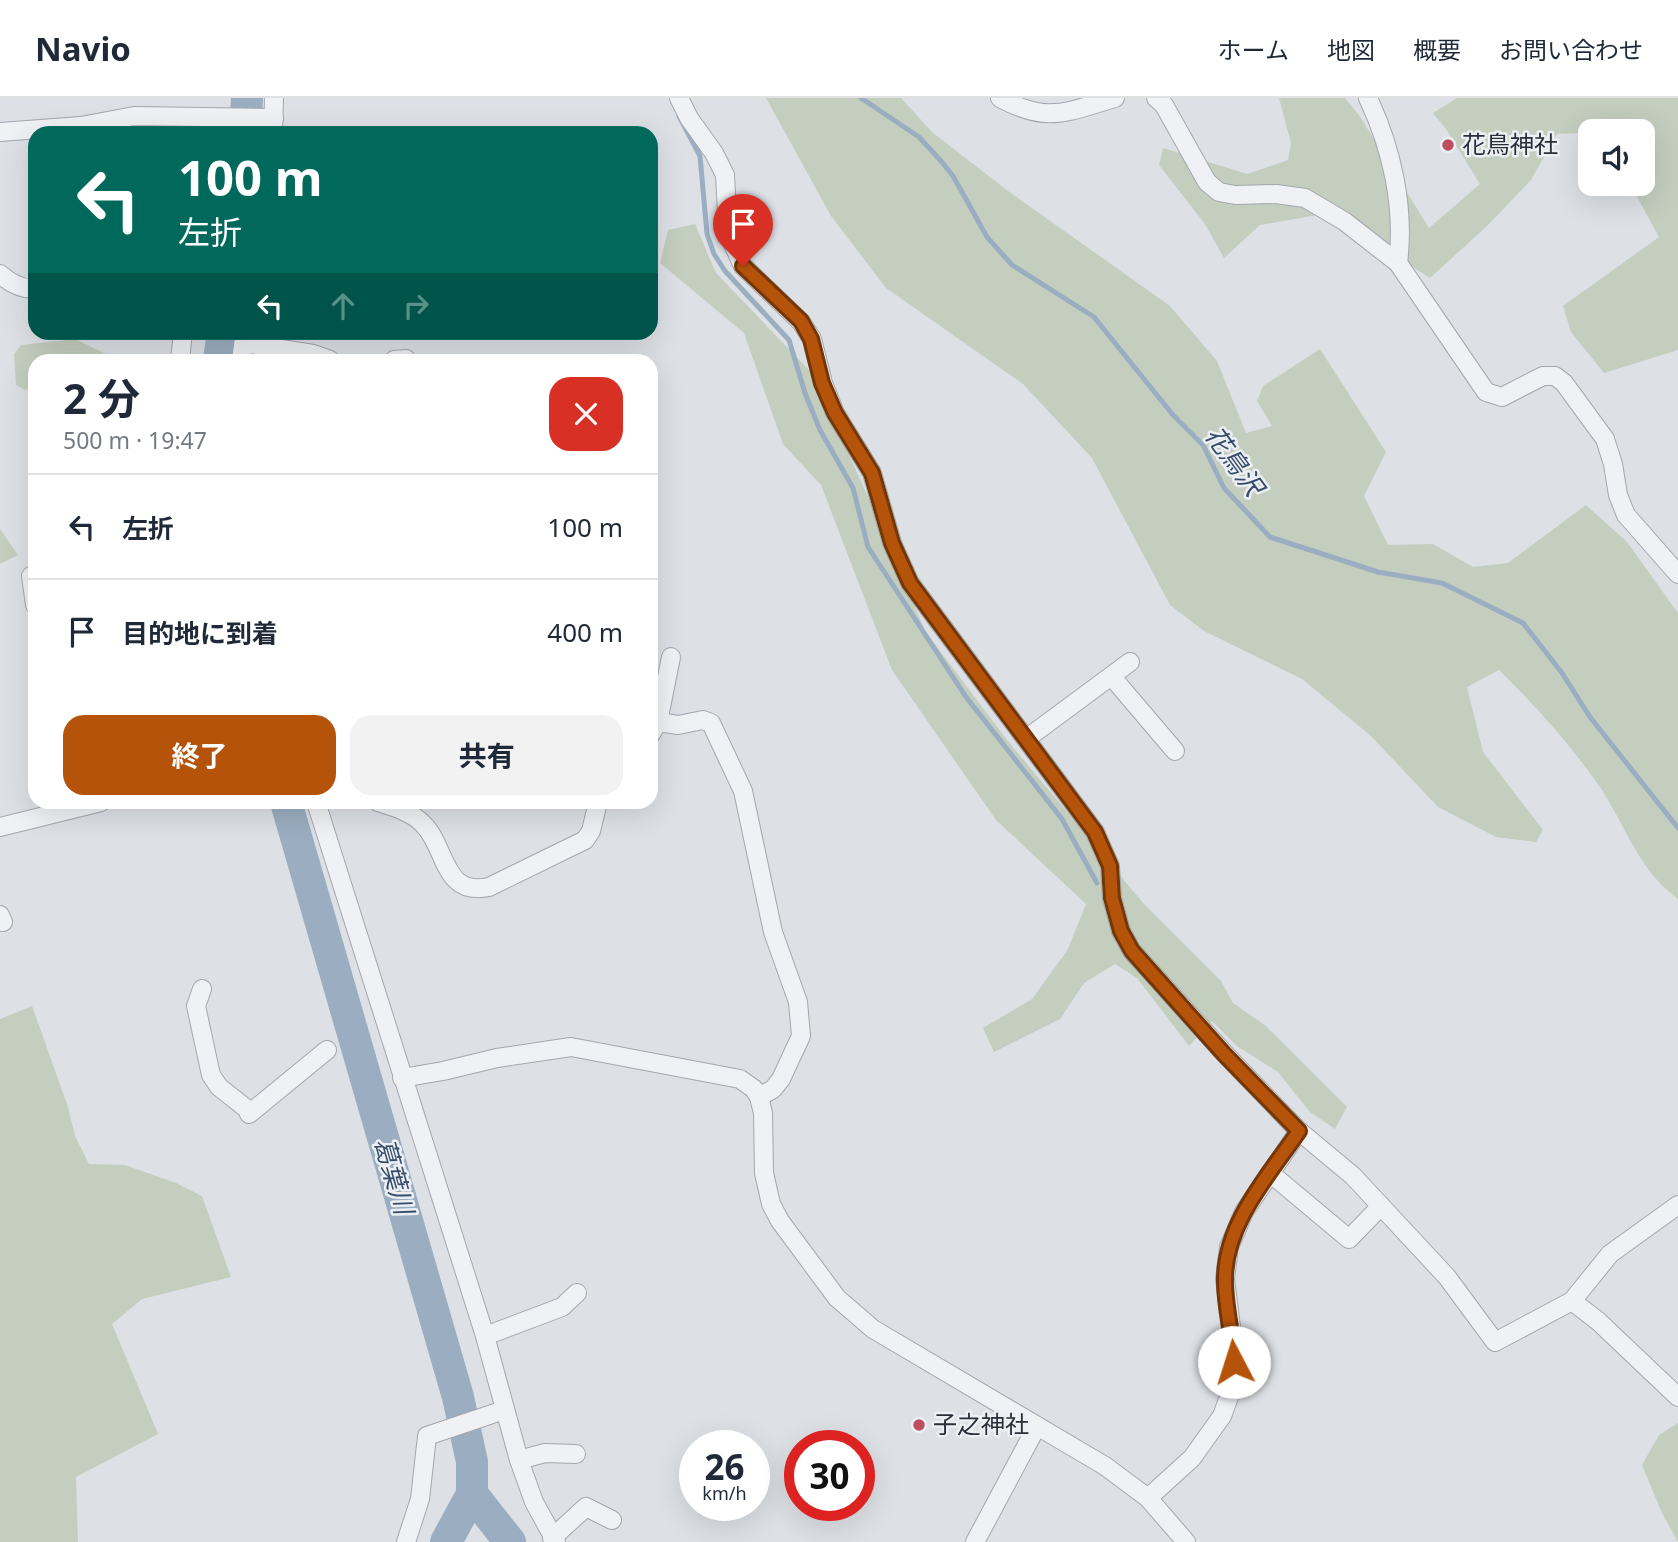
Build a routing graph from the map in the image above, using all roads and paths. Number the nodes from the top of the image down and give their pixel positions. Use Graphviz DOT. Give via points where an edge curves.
graph roads {
  1 [pos="274,98"];
  2 [pos="680,98"];
  3 [pos="1000,98"];
  4 [pos="1115,98"];
  5 [pos="1156,98"];
  6 [pos="1368,98"];
  7 [pos="202,122"];
  8 [pos="271,123"];
  9 [pos="81,126"];
  10 [pos="28,130"];
  11 [pos="0,132"];
  12 [pos="1398,263"];
  13 [pos="0,274"];
  14 [pos="28,289"];
  15 [pos="243,345"];
  16 [pos="313,354"];
  17 [pos="1678,574"];
  18 [pos="671,657"];
  19 [pos="1129,662"];
  20 [pos="1112,677"];
  21 [pos="658,711"];
  22 [pos="658,728"];
  23 [pos="1026,739"];
  24 [pos="1175,751"];
  25 [pos="69,809"];
  26 [pos="318,809"];
  27 [pos="398,809"];
  28 [pos="596,809"];
  29 [pos="0,827"];
  30 [pos="202,989"];
  31 [pos="327,1050"];
  32 [pos="402,1079"];
  33 [pos="759,1097"];
  34 [pos="1299,1131"];
  35 [pos="1270,1173"];
  36 [pos="1678,1205"];
  37 [pos="1381,1206"];
  38 [pos="577,1293"];
  39 [pos="1572,1301"];
  40 [pos="485,1336"];
  41 [pos="1678,1397"];
  42 [pos="500,1411"];
  43 [pos="1037,1426"];
  44 [pos="576,1454"];
  45 [pos="519,1460"];
  46 [pos="1148,1498"];
  47 [pos="612,1520"];
  48 [pos="554,1540"];
  49 [pos="406,1542"];
  50 [pos="975,1542"];
  51 [pos="1186,1542"];
  1 -- 8 [label="street"];
  2 -- 23 [label="street" via="725,175 728,233 743,266 801,321 811,339 822,383 872,473 892,543 910,583"];
  3 -- 4 [label="street" via="1032,113 1059,114"];
  5 -- 12 [label="street" via="1207,182 1219,192 1305,198"];
  6 -- 12 [label="street" via="1384,131 1394,169 1401,239"];
  7 -- 8 [label="street"];
  7 -- 9 [label="street" via="134,116"];
  10 -- 11 [label="street"];
  12 -- 17 [label="street" via="1486,392 1503,397 1543,376 1555,376 1564,383 1605,439 1626,515"];
  13 -- 14 [label="street"];
  15 -- 16 [label="street"];
  18 -- 21 [label="street"];
  19 -- 20 [label="street"];
  20 -- 23 [label="street"];
  20 -- 24 [label="street"];
  22 -- 33 [label="street" via="703,720 711,723 743,790 773,932 799,1002 802,1036 781,1079"];
  23 -- 34 [label="street" via="1095,832 1110,866 1121,931 1132,951"];
  25 -- 29 [label="street"];
  26 -- 32 [label="street"];
  27 -- 28 [label="street" via="424,824 450,872 462,886 476,890 585,840"];
  30 -- 31 [label="street" via="195,1006 211,1075 249,1114"];
  32 -- 33 [label="street" via="572,1047 740,1079"];
  32 -- 40 [label="street"];
  33 -- 43 [label="street" via="771,1204 837,1298 873,1329"];
  34 -- 35 [label="street"];
  34 -- 37 [label="street"];
  35 -- 37 [label="street" via="1349,1239"];
  35 -- 46 [label="street" via="1244,1212 1229,1247 1225,1279 1235,1381 1222,1416 1192,1458"];
  36 -- 39 [label="street" via="1610,1254"];
  37 -- 39 [label="street" via="1447,1278 1494,1342"];
  38 -- 40 [label="street" via="562,1307"];
  39 -- 41 [label="street"];
  40 -- 42 [label="street"];
  42 -- 45 [label="street"];
  42 -- 49 [label="street" via="427,1436 420,1499"];
  43 -- 46 [label="street"];
  43 -- 50 [label="street"];
  44 -- 45 [label="street" via="545,1453"];
  45 -- 48 [label="street"];
  46 -- 51 [label="street"];
  47 -- 48 [label="street" via="586,1507"];
}
